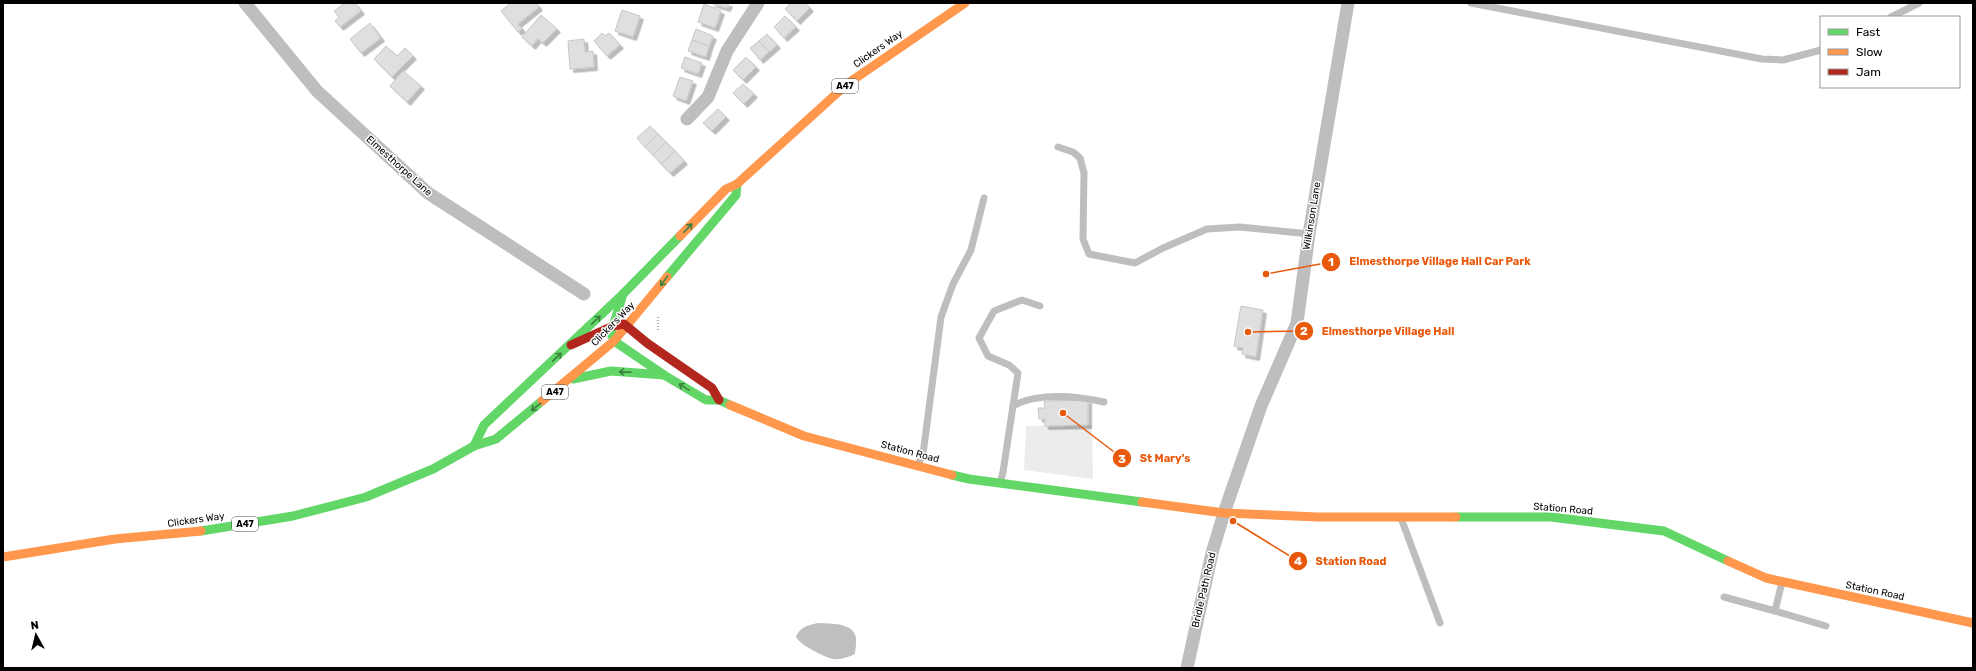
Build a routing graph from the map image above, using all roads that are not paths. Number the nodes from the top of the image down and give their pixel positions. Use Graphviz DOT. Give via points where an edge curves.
graph roads {
  1 [pos="758,3"];
  2 [pos="965,3"];
  3 [pos="1348,3"];
  4 [pos="1471,3"];
  5 [pos="1919,3"];
  6 [pos="251,5"];
  7 [pos="1893,16"];
  8 [pos="1820,50"];
  9 [pos="687,119"];
  10 [pos="1058,147"];
  11 [pos="737,184"];
  12 [pos="984,198"];
  13 [pos="1309,234"];
  14 [pos="584,294"];
  15 [pos="623,294"];
  16 [pos="1040,306"];
  17 [pos="613,326"];
  18 [pos="628,326"];
  19 [pos="614,341"];
  20 [pos="568,347"];
  21 [pos="664,375"];
  22 [pos="569,380"];
  23 [pos="719,400"];
  24 [pos="1104,402"];
  25 [pos="1013,406"];
  26 [pos="474,446"];
  27 [pos="918,466"];
  28 [pos="1000,483"];
  29 [pos="1224,513"];
  30 [pos="1401,518"];
  31 [pos="3,557"];
  32 [pos="1782,581"];
  33 [pos="1724,597"];
  34 [pos="1775,611"];
  35 [pos="1440,623"];
  36 [pos="1973,623"];
  37 [pos="1826,626"];
  38 [pos="1187,668"];
  1 -- 9 [label="street" via="727,51 708,97"];
  2 -- 11 [label="main road, Clickers Way / A47" via="847,84"];
  3 -- 13 [label="street, Wilkinson Lane"];
  4 -- 8 [label="lane" via="1762,59 1783,60"];
  5 -- 7 [label="lane"];
  6 -- 14 [label="street, Elmesthorpe Lane" via="317,91 428,193"];
  10 -- 13 [label="lane" via="1074,152 1080,158 1084,172 1083,239 1089,254 1135,263 1208,229 1240,227"];
  15 -- 11 [label="main road, Clickers Way / A47, one-way" via="726,189"];
  11 -- 18 [label="main road, Clickers Way / A47, one-way" via="736,195"];
  12 -- 27 [label="lane" via="971,250 953,284 941,317 923,454"];
  13 -- 29 [label="street, Wilkinson Lane" via="1297,323 1261,406"];
  15 -- 17 [label="main road"];
  20 -- 15 [label="main road, Clickers Way / A47, one-way"];
  16 -- 25 [label="lane" via="1022,300 994,311 979,338 988,356 1009,365 1018,373"];
  17 -- 18 [label="main road"];
  17 -- 19 [label="main road" via="611,335"];
  17 -- 20 [label="main road"];
  18 -- 19 [label="main road, Clickers Way / A47"];
  18 -- 23 [label="main road, Station Road" via="647,343 712,388"];
  19 -- 21 [label="main road, Station Road"];
  19 -- 22 [label="main road, Clickers Way / A47"];
  26 -- 20 [label="main road, Clickers Way / A47, one-way" via="484,425"];
  21 -- 22 [label="main road, one-way" via="611,371"];
  23 -- 21 [label="main road, Station Road, one-way" via="706,400"];
  22 -- 26 [label="main road, Clickers Way / A47, one-way" via="496,439"];
  23 -- 27 [label="main road, Station Road" via="804,436"];
  24 -- 25 [label="lane" via="1085,398 1036,398"];
  25 -- 28 [label="lane"];
  26 -- 31 [label="main road, Clickers Way / A47" via="438,467 400,484 366,497 293,516 179,534 115,539"];
  27 -- 28 [label="main road, Station Road" via="969,479"];
  28 -- 29 [label="main road, Station Road"];
  29 -- 30 [label="main road, Station Road"];
  29 -- 38 [label="street, Bridle Path Road" via="1212,553"];
  30 -- 32 [label="main road, Station Road" via="1551,517 1664,531 1766,578"];
  30 -- 35 [label="lane"];
  32 -- 34 [label="lane"];
  32 -- 36 [label="main road, Station Road"];
  33 -- 34 [label="lane"];
  34 -- 37 [label="lane"];
}
